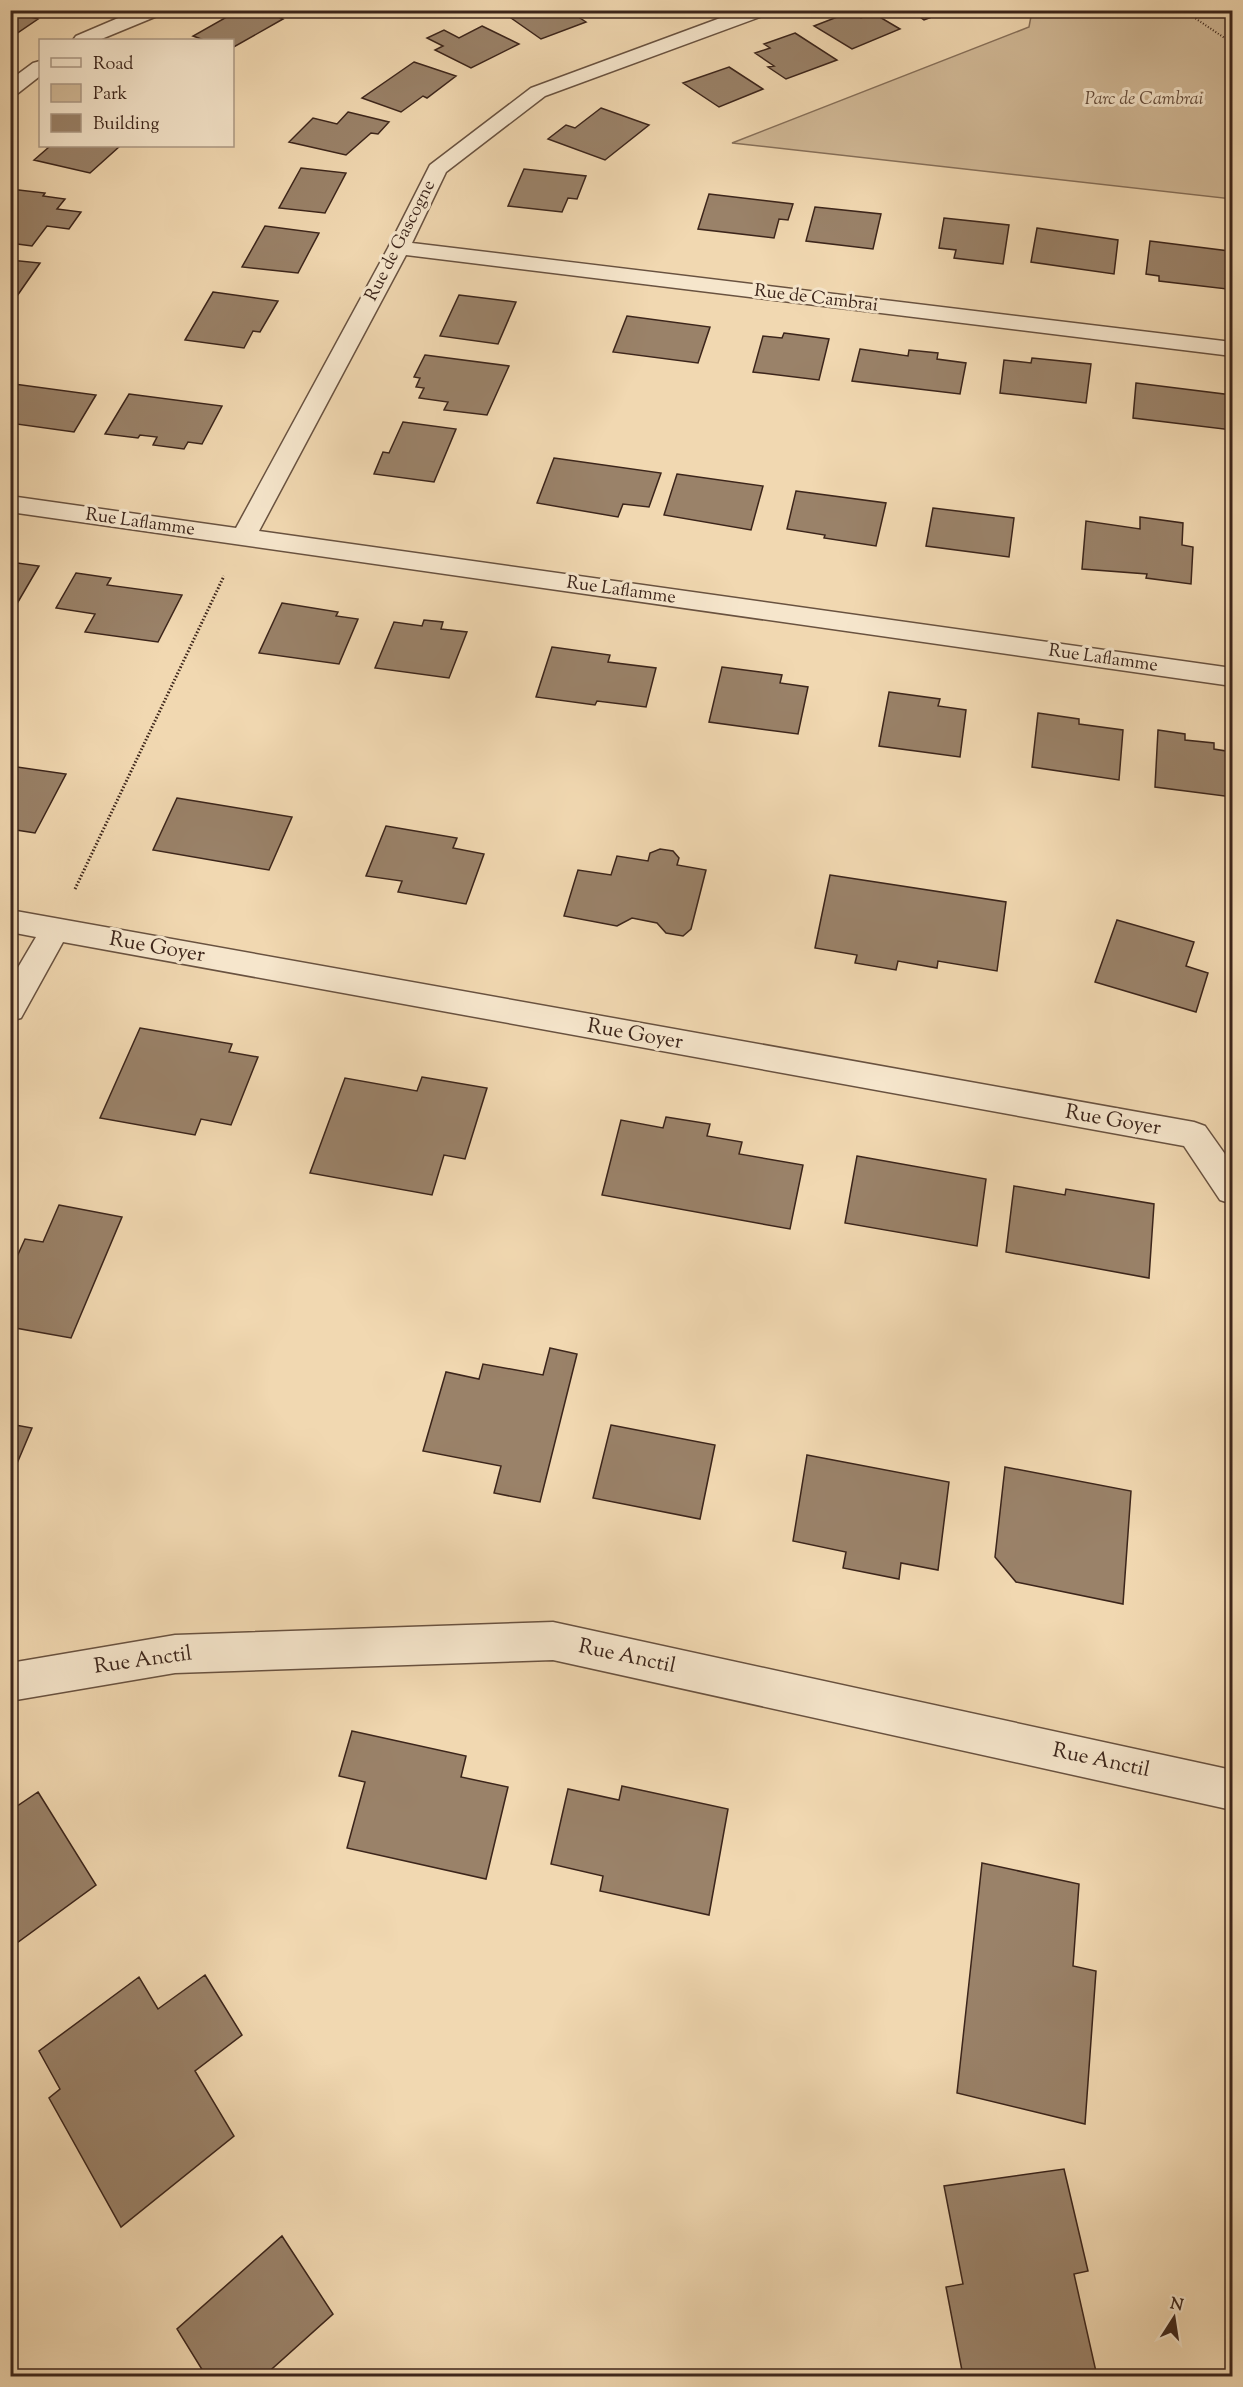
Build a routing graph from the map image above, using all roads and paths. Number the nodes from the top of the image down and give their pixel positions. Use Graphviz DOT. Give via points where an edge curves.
graph roads {
  1 [pos="155,10"];
  2 [pos="761,10"];
  3 [pos="1183,10"];
  4 [pos="85,39"];
  5 [pos="1233,43"];
  6 [pos="39,68"];
  7 [pos="10,90"];
  8 [pos="399,248"];
  9 [pos="1233,349"];
  10 [pos="10,504"];
  11 [pos="243,538"];
  12 [pos="1233,677"];
  13 [pos="10,921"];
  14 [pos="55,930"];
  15 [pos="10,1009"];
  16 [pos="1233,1190"];
  17 [pos="10,1682"];
  18 [pos="1233,1790"];
  1 -- 4 [label="street"];
  2 -- 8 [label="street, Rue de Gascogne" via="538,92 437,170"];
  3 -- 5 [label="path"];
  6 -- 7 [label="street"];
  8 -- 9 [label="street, Rue de Cambrai"];
  8 -- 11 [label="street, Rue de Gascogne"];
  10 -- 11 [label="street, Rue Laflamme"];
  11 -- 12 [label="street, Rue Laflamme"];
  11 -- 14 [label="path"];
  13 -- 14 [label="street, Rue Goyer"];
  14 -- 15 [label="street"];
  14 -- 16 [label="street, Rue Goyer" via="1194,1135"];
  17 -- 18 [label="street, Rue Anctil" via="175,1654 554,1641"];
}
